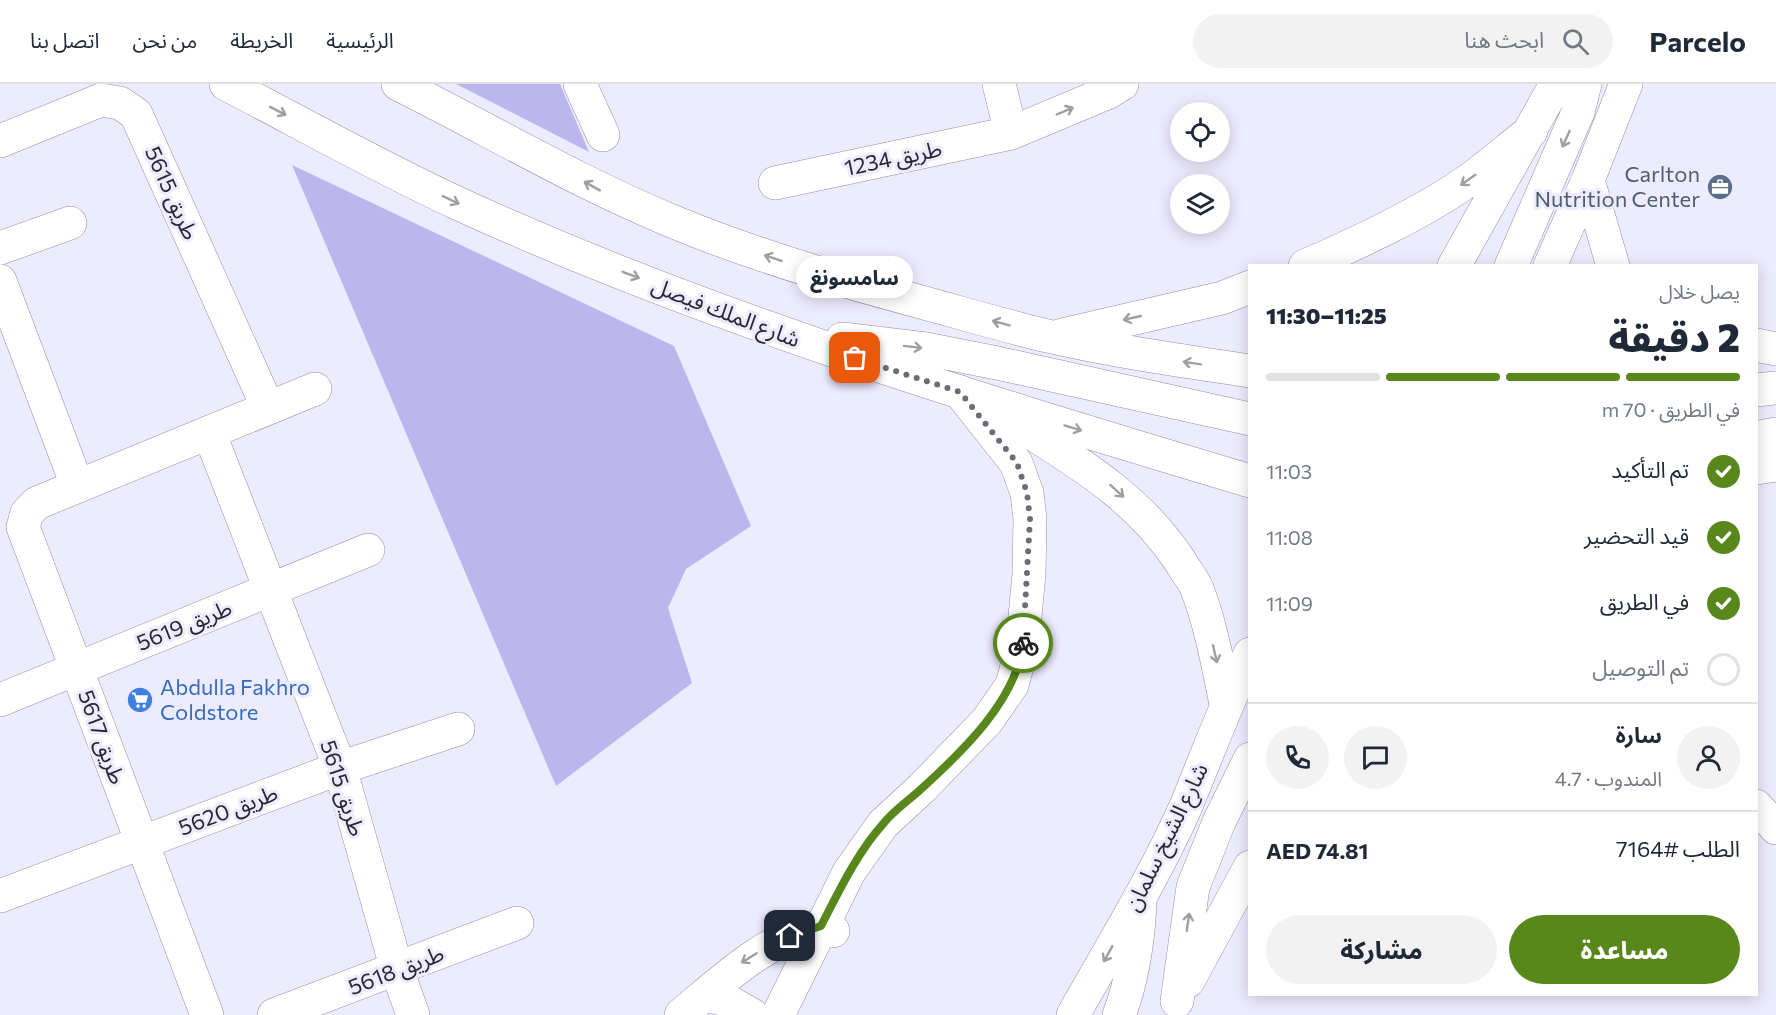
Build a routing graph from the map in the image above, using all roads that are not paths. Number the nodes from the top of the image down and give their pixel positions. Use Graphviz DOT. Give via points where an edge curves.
graph roads {
  1 [pos="226,84"];
  2 [pos="398,84"];
  3 [pos="580,84"];
  4 [pos="999,84"];
  5 [pos="1122,84"];
  6 [pos="1556,84"];
  7 [pos="1586,84"];
  8 [pos="1626,84"];
  9 [pos="1530,131"];
  10 [pos="1011,133"];
  11 [pos="603,135"];
  12 [pos="0,141"];
  13 [pos="1588,180"];
  14 [pos="776,183"];
  15 [pos="70,223"];
  16 [pos="0,248"];
  17 [pos="1310,264"];
  18 [pos="1455,264"];
  19 [pos="1512,264"];
  20 [pos="1551,264"];
  21 [pos="1612,264"];
  22 [pos="0,281"];
  23 [pos="1248,288"];
  24 [pos="792,337"];
  25 [pos="1052,337"];
  26 [pos="1758,346"];
  27 [pos="1776,350"];
  28 [pos="1248,371"];
  29 [pos="1776,388"];
  30 [pos="315,390"];
  31 [pos="1758,390"];
  32 [pos="971,396"];
  33 [pos="268,408"];
  34 [pos="1248,418"];
  35 [pos="209,432"];
  36 [pos="1776,434"];
  37 [pos="1758,438"];
  38 [pos="1776,465"];
  39 [pos="1758,468"];
  40 [pos="1248,480"];
  41 [pos="77,485"];
  42 [pos="368,550"];
  43 [pos="269,590"];
  44 [pos="1248,658"];
  45 [pos="77,670"];
  46 [pos="0,700"];
  47 [pos="1226,704"];
  48 [pos="458,729"];
  49 [pos="1248,763"];
  50 [pos="340,768"];
  51 [pos="141,843"];
  52 [pos="1248,871"];
  53 [pos="0,896"];
  54 [pos="1140,896"];
  55 [pos="517,923"];
  56 [pos="828,928"];
  57 [pos="397,970"];
  58 [pos="693,1005"];
  59 [pos="1175,1008"];
  60 [pos="207,1015"];
  61 [pos="274,1015"];
  62 [pos="413,1015"];
  63 [pos="752,1015"];
  64 [pos="778,1015"];
  65 [pos="794,1015"];
  66 [pos="1073,1015"];
  67 [pos="1119,1015"];
  1 -- 24 [label="main road, شارع الملك فيصل, one-way" via="456,202 578,255"];
  25 -- 2 [label="main road, one-way" via="852,284 676,223 602,191"];
  3 -- 11 [label="main road"];
  4 -- 10 [label="main road"];
  10 -- 5 [label="main road, طريق 1234, one-way"];
  6 -- 9 [label="main road"];
  7 -- 19 [label="main road, one-way" via="1578,112"];
  8 -- 13 [label="main road"];
  9 -- 17 [label="main road, one-way" via="1444,196"];
  9 -- 18 [label="main road"];
  10 -- 14 [label="main road, طريق 1234"];
  12 -- 33 [label="main road, طريق 5615" via="101,100 120,103 136,114"];
  13 -- 20 [label="main road"];
  13 -- 21 [label="main road"];
  15 -- 16 [label="main road"];
  22 -- 41 [label="main road"];
  23 -- 25 [label="main road, one-way" via="1222,298"];
  24 -- 32 [label="main road, شارع الملك فيصل"];
  24 -- 34 [label="main road, one-way" via="926,349"];
  28 -- 25 [label="main road, one-way"];
  26 -- 27 [label="main road"];
  29 -- 31 [label="main road"];
  30 -- 33 [label="main road, طريق 5617"];
  32 -- 40 [label="main road, شارع الملك فيصل, one-way"];
  32 -- 47 [label="main road, one-way" via="1107,481 1142,512 1168,543 1196,586"];
  32 -- 56 [label="main road" via="1017,463 1027,493 1029,574 1022,648 1012,685 987,722 883,824 849,872"];
  33 -- 35 [label="main road, طريق 5617"];
  35 -- 41 [label="main road, طريق 5617"];
  35 -- 43 [label="main road, طريق 5615"];
  36 -- 37 [label="main road"];
  38 -- 39 [label="main road"];
  41 -- 45 [label="main road, طريق 5617" via="37,503 27,513 23,527"];
  42 -- 43 [label="main road, طريق 5619"];
  43 -- 45 [label="main road, طريق 5619"];
  43 -- 50 [label="main road, طريق 5615"];
  44 -- 47 [label="main road, شارع الشيخ سلمان"];
  45 -- 46 [label="main road, طريق 5619"];
  45 -- 51 [label="main road, طريق 5617"];
  47 -- 54 [label="main road, شارع الشيخ سلمان" via="1185,807"];
  48 -- 50 [label="main road, طريق 5620"];
  59 -- 49 [label="main road, one-way" via="1193,887"];
  50 -- 51 [label="main road, طريق 5620"];
  50 -- 57 [label="main road, طريق 5615"];
  51 -- 53 [label="main road, طريق 5620"];
  51 -- 60 [label="main road, طريق 5617"];
  52 -- 59 [label="main road"];
  54 -- 66 [label="main road, شارع الشيخ سلمان, one-way"];
  54 -- 67 [label="main road" via="1138,945"];
  55 -- 57 [label="main road, طريق 5618"];
  56 -- 58 [label="main road, one-way" via="804,930 752,956"];
  56 -- 64 [label="main road"];
  56 -- 65 [label="main road"];
  57 -- 61 [label="main road, طريق 5618"];
  57 -- 62 [label="main road, طريق 5615"];
  58 -- 63 [label="main road" via="726,1000"];
}
